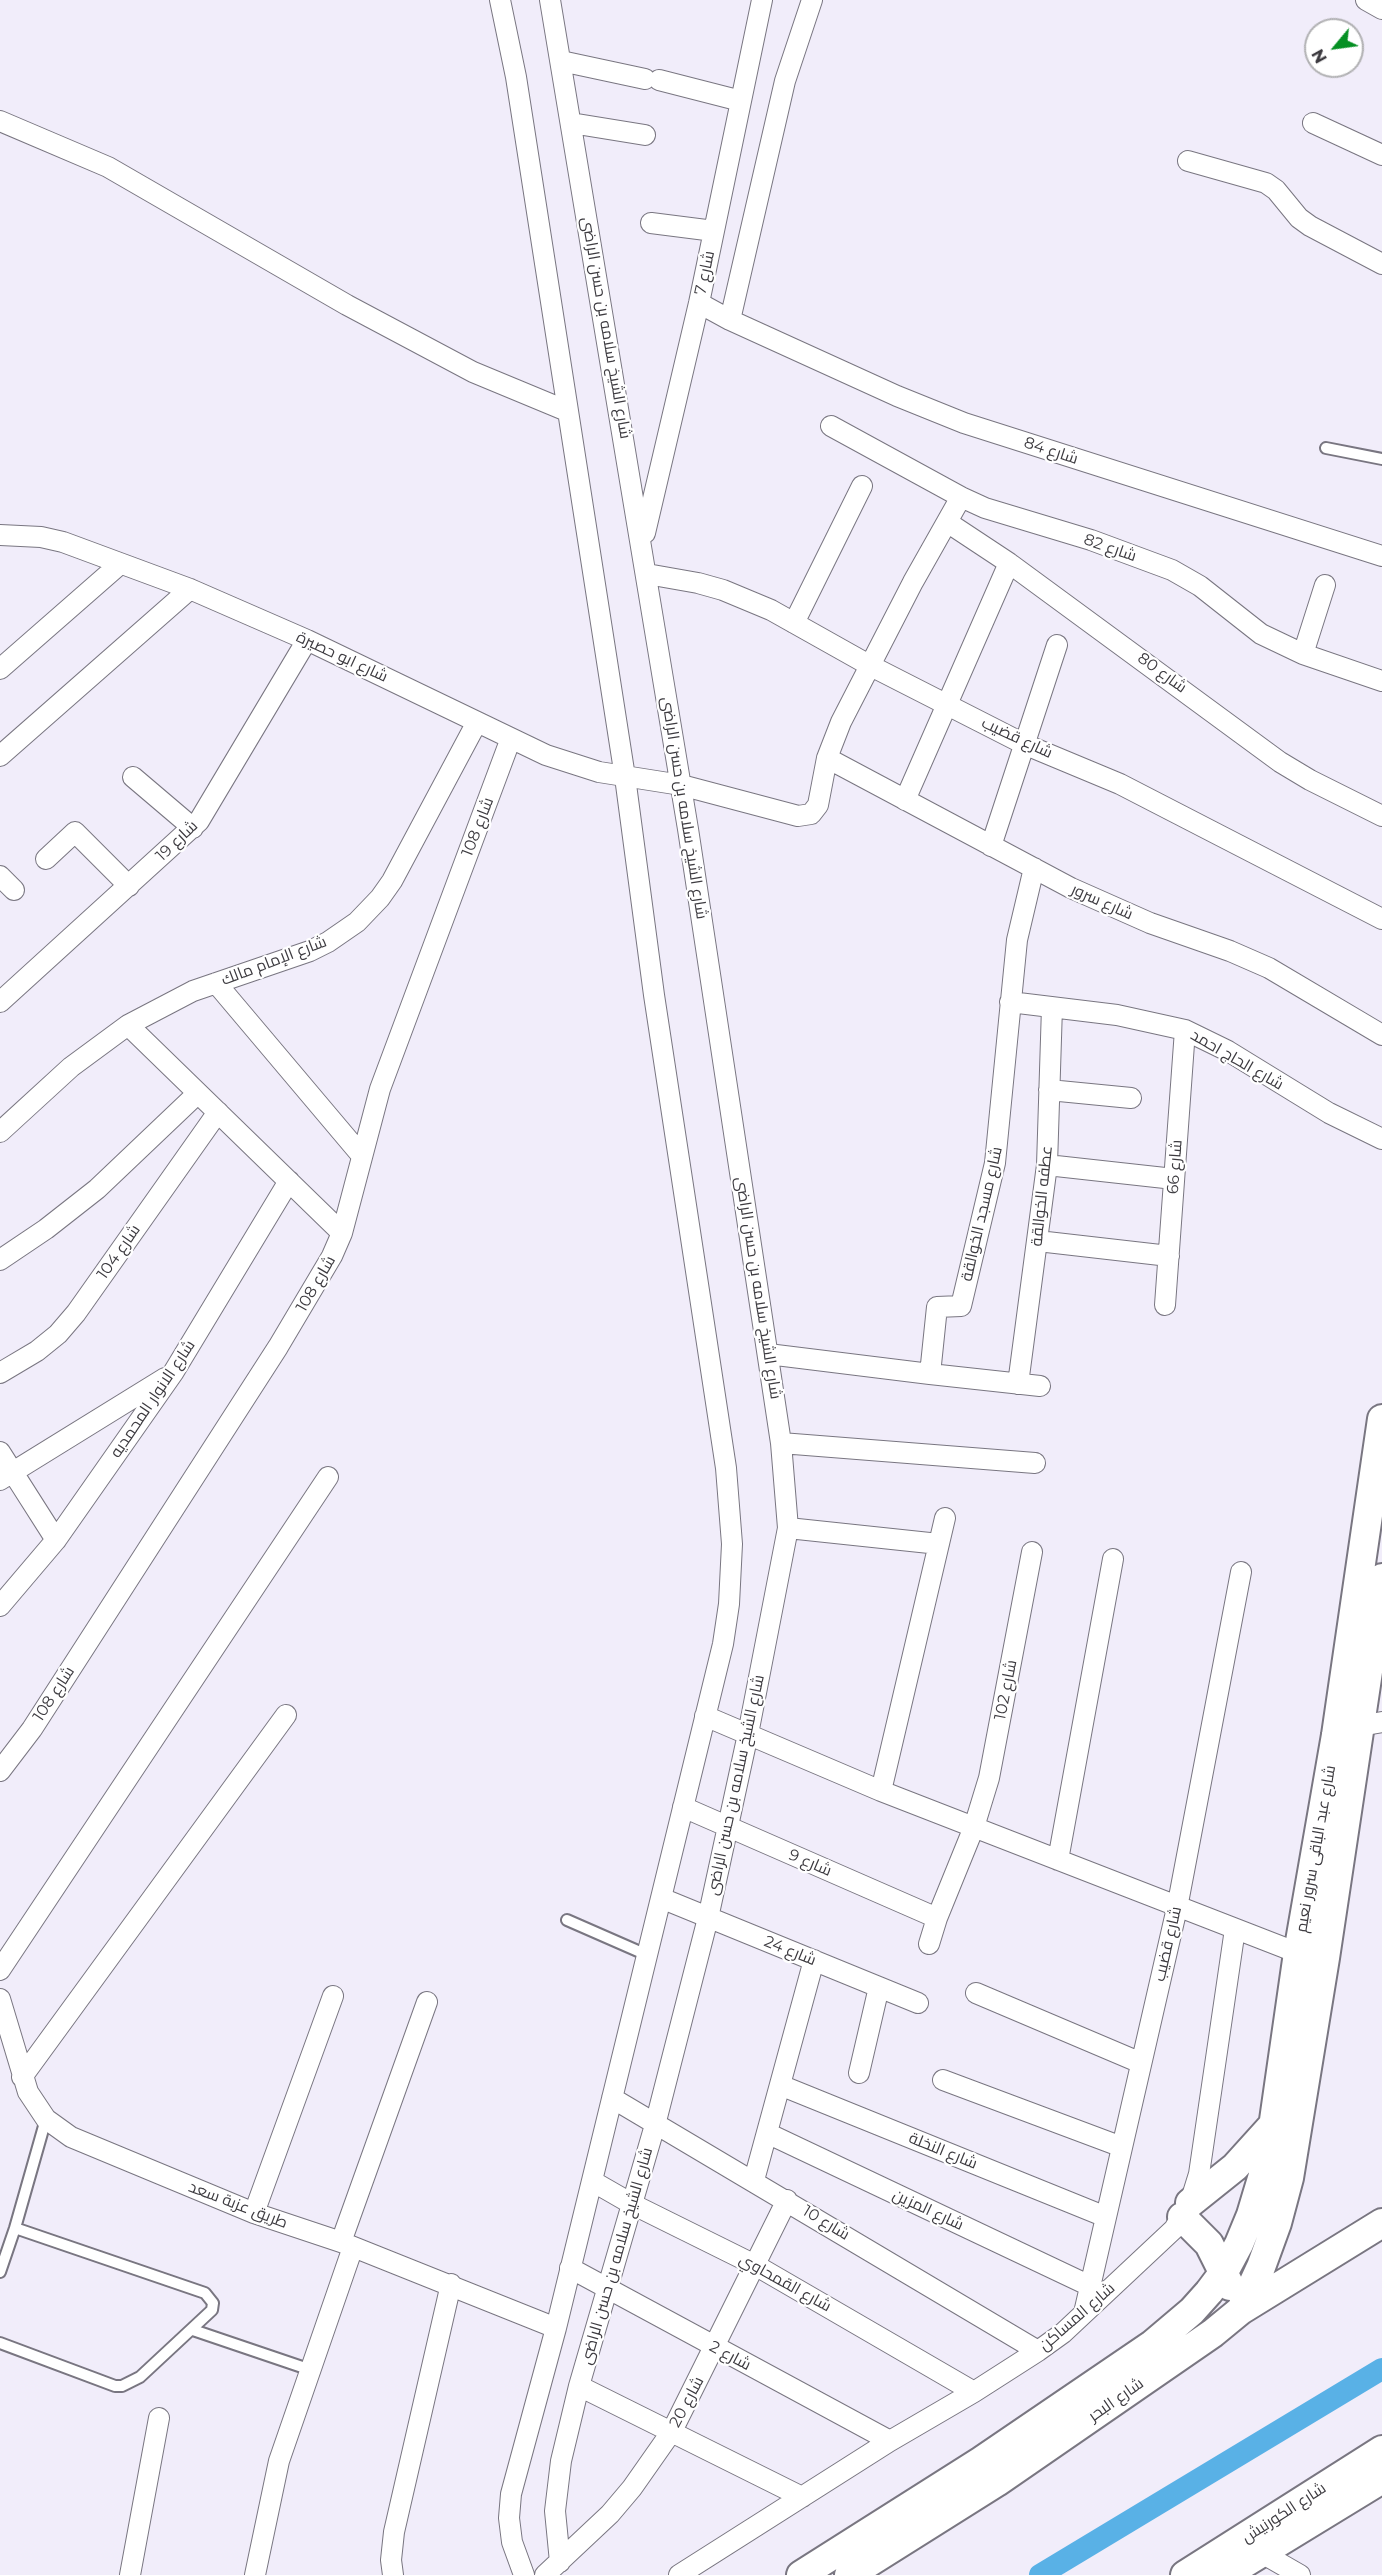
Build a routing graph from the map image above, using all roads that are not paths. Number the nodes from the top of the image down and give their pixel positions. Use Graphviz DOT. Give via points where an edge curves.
graph roads {
  1 [pos="500,0"];
  2 [pos="550,0"];
  3 [pos="762,0"];
  4 [pos="812,0"];
  5 [pos="1366,0"];
  6 [pos="1382,9"];
  7 [pos="561,62"];
  8 [pos="741,101"];
  9 [pos="0,121"];
  10 [pos="571,123"];
  11 [pos="1313,123"];
  12 [pos="645,135"];
  13 [pos="1382,155"];
  14 [pos="1188,161"];
  15 [pos="651,223"];
  16 [pos="714,231"];
  17 [pos="1382,264"];
  18 [pos="699,303"];
  19 [pos="730,320"];
  20 [pos="567,411"];
  21 [pos="831,426"];
  22 [pos="1326,448"];
  23 [pos="1382,459"];
  24 [pos="862,486"];
  25 [pos="961,497"];
  26 [pos="947,522"];
  27 [pos="0,534"];
  28 [pos="642,544"];
  29 [pos="1382,556"];
  30 [pos="1009,563"];
  31 [pos="120,564"];
  32 [pos="647,574"];
  33 [pos="1325,585"];
  34 [pos="190,590"];
  35 [pos="794,623"];
  36 [pos="307,640"];
  37 [pos="1057,645"];
  38 [pos="1303,654"];
  39 [pos="869,665"];
  40 [pos="0,669"];
  41 [pos="1382,681"];
  42 [pos="946,704"];
  43 [pos="477,722"];
  44 [pos="511,738"];
  45 [pos="1024,744"];
  46 [pos="0,756"];
  47 [pos="827,758"];
  48 [pos="134,777"];
  49 [pos="625,777"];
  50 [pos="681,785"];
  51 [pos="905,800"];
  52 [pos="1382,816"];
  53 [pos="193,828"];
  54 [pos="991,846"];
  55 [pos="46,859"];
  56 [pos="1034,868"];
  57 [pos="129,886"];
  58 [pos="1382,919"];
  59 [pos="216,983"];
  60 [pos="0,1002"];
  61 [pos="1010,1002"];
  62 [pos="1052,1007"];
  63 [pos="128,1025"];
  64 [pos="1185,1030"];
  65 [pos="1382,1035"];
  66 [pos="1049,1090"];
  67 [pos="198,1093"];
  68 [pos="1131,1098"];
  69 [pos="218,1112"];
  70 [pos="0,1132"];
  71 [pos="1382,1139"];
  72 [pos="362,1156"];
  73 [pos="1047,1165"];
  74 [pos="1174,1179"];
  75 [pos="289,1181"];
  76 [pos="342,1233"];
  77 [pos="1038,1241"];
  78 [pos="1169,1256"];
  79 [pos="0,1260"];
  80 [pos="1166,1305"];
  81 [pos="768,1354"];
  82 [pos="0,1373"];
  83 [pos="173,1373"];
  84 [pos="930,1374"];
  85 [pos="1018,1384"];
  86 [pos="1040,1386"];
  87 [pos="1382,1419"];
  88 [pos="781,1443"];
  89 [pos="0,1452"];
  90 [pos="1035,1463"];
  91 [pos="6,1476"];
  92 [pos="328,1477"];
  93 [pos="945,1518"];
  94 [pos="788,1528"];
  95 [pos="56,1540"];
  96 [pos="939,1544"];
  97 [pos="1032,1552"];
  98 [pos="1113,1559"];
  99 [pos="1241,1572"];
  100 [pos="1382,1578"];
  101 [pos="0,1606"];
  102 [pos="286,1715"];
  103 [pos="705,1716"];
  104 [pos="1371,1724"];
  105 [pos="748,1734"];
  106 [pos="0,1771"];
  107 [pos="881,1791"];
  108 [pos="683,1807"];
  109 [pos="974,1827"];
  110 [pos="728,1828"];
  111 [pos="1058,1860"];
  112 [pos="661,1898"];
  113 [pos="1177,1908"];
  114 [pos="708,1918"];
  115 [pos="937,1918"];
  116 [pos="567,1920"];
  117 [pos="1235,1929"];
  118 [pos="929,1944"];
  119 [pos="1298,1953"];
  120 [pos="647,1955"];
  121 [pos="814,1960"];
  122 [pos="0,1970"];
  123 [pos="879,1987"];
  124 [pos="976,1994"];
  125 [pos="333,1996"];
  126 [pos="0,1999"];
  127 [pos="427,2002"];
  128 [pos="918,2003"];
  129 [pos="1141,2063"];
  130 [pos="860,2073"];
  131 [pos="22,2077"];
  132 [pos="943,2080"];
  133 [pos="780,2085"];
  134 [pos="612,2098"];
  135 [pos="46,2119"];
  136 [pos="1274,2123"];
  137 [pos="655,2125"];
  138 [pos="766,2133"];
  139 [pos="1122,2147"];
  140 [pos="754,2180"];
  141 [pos="592,2181"];
  142 [pos="788,2200"];
  143 [pos="632,2204"];
  144 [pos="1186,2210"];
  145 [pos="254,2213"];
  146 [pos="1106,2217"];
  147 [pos="1382,2223"];
  148 [pos="15,2228"];
  149 [pos="347,2244"];
  150 [pos="755,2265"];
  151 [pos="570,2268"];
  152 [pos="0,2272"];
  153 [pos="1224,2272"];
  154 [pos="451,2284"];
  155 [pos="1090,2286"];
  156 [pos="608,2290"];
  157 [pos="1241,2310"];
  158 [pos="1084,2313"];
  159 [pos="556,2328"];
  160 [pos="193,2330"];
  161 [pos="0,2343"];
  162 [pos="715,2348"];
  163 [pos="1038,2351"];
  164 [pos="311,2370"];
  165 [pos="579,2386"];
  166 [pos="974,2392"];
  167 [pos="159,2418"];
  168 [pos="672,2431"];
  169 [pos="890,2441"];
  170 [pos="1382,2450"];
  171 [pos="1382,2479"];
  172 [pos="802,2498"];
  173 [pos="560,2562"];
  174 [pos="1239,2567"];
  175 [pos="130,2575"];
  176 [pos="255,2575"];
  177 [pos="393,2575"];
  178 [pos="524,2575"];
  179 [pos="544,2575"];
  180 [pos="679,2575"];
  181 [pos="801,2575"];
  182 [pos="849,2575"];
  183 [pos="1185,2575"];
  184 [pos="1300,2575"];
  1 -- 20 [label="street" via="516,77"];
  2 -- 7 [label="street, شارع الشيخ سلامه بن حسن الراضى"];
  3 -- 8 [label="street, شارع 7"];
  4 -- 19 [label="street" via="785,81"];
  5 -- 6 [label="street"];
  7 -- 8 [label="street"];
  7 -- 10 [label="street, شارع الشيخ سلامه بن حسن الراضى"];
  8 -- 16 [label="street, شارع 7"];
  9 -- 20 [label="street" via="108,167 346,305 473,372"];
  10 -- 12 [label="street"];
  10 -- 28 [label="street, شارع الشيخ سلامه بن حسن الراضى"];
  11 -- 13 [label="street"];
  14 -- 17 [label="street" via="1266,183 1310,226"];
  15 -- 16 [label="street"];
  16 -- 18 [label="street, شارع 7"];
  18 -- 19 [label="street, شارع 84"];
  18 -- 28 [label="street, شارع 7"];
  19 -- 29 [label="street, شارع 84" via="964,423"];
  20 -- 49 [label="street"];
  21 -- 25 [label="street, شارع 82"];
  22 -- 23 [label="lane"];
  24 -- 35 [label="street"];
  25 -- 26 [label="street"];
  25 -- 38 [label="street, شارع 82" via="1172,570 1200,586 1261,634"];
  26 -- 30 [label="street, شارع 80"];
  26 -- 39 [label="street"];
  27 -- 31 [label="street, شارع ابو حصيرة" via="63,542"];
  28 -- 32 [label="street, شارع الشيخ سلامه بن حسن الراضى"];
  30 -- 42 [label="street"];
  30 -- 52 [label="street, شارع 80" via="1253,743 1310,780"];
  31 -- 34 [label="street, شارع ابو حصيرة"];
  31 -- 40 [label="street"];
  32 -- 35 [label="street, شارع قضيب" via="723,590"];
  32 -- 50 [label="street, شارع الشيخ سلامه بن حسن الراضى"];
  33 -- 38 [label="street"];
  34 -- 36 [label="street, شارع ابو حصيرة"];
  34 -- 46 [label="street"];
  35 -- 39 [label="street, شارع قضيب"];
  36 -- 43 [label="street, شارع ابو حصيرة"];
  36 -- 53 [label="street, شارع 19"];
  37 -- 45 [label="street"];
  38 -- 41 [label="street, شارع 82"];
  39 -- 42 [label="street, شارع قضيب"];
  39 -- 47 [label="street"];
  42 -- 45 [label="street, شارع قضيب"];
  42 -- 51 [label="street"];
  43 -- 44 [label="street, شارع ابو حصيرة"];
  43 -- 59 [label="street, شارع الإمام مالك" via="392,881 369,911 343,933 319,946"];
  44 -- 49 [label="street, شارع ابو حصيرة" via="546,755"];
  44 -- 72 [label="street, شارع 108" via="380,1089"];
  45 -- 54 [label="street"];
  45 -- 58 [label="street, شارع قضيب" via="1120,784"];
  47 -- 50 [label="street, شارع ابو حصيرة" via="818,805 805,816"];
  47 -- 51 [label="street, شارع سرور"];
  48 -- 53 [label="street"];
  49 -- 50 [label="street, شارع ابو حصيرة"];
  49 -- 103 [label="street" via="726,1468 732,1544 729,1604"];
  50 -- 81 [label="street, شارع الشيخ سلامه بن حسن الراضى"];
  51 -- 54 [label="street, شارع سرور"];
  53 -- 57 [label="street, شارع 19"];
  54 -- 56 [label="street, شارع سرور"];
  55 -- 57 [label="street" via="75,832"];
  56 -- 61 [label="street, شارع مسجد الخوالقة" via="1017,940"];
  56 -- 65 [label="street, شارع سرور" via="1110,907 1269,968"];
  57 -- 60 [label="street, شارع 19"];
  59 -- 63 [label="street, شارع الإمام مالك" via="171,1001"];
  59 -- 72 [label="street"];
  61 -- 62 [label="street, شارع الحاج احمد"];
  61 -- 84 [label="street, شارع مسجد الخوالقة" via="991,1180 961,1306 937,1307"];
  62 -- 64 [label="street, شارع الحاج احمد" via="1117,1015"];
  62 -- 66 [label="street, عطفه الخوالقة"];
  63 -- 67 [label="street"];
  63 -- 70 [label="street, شارع الإمام مالك" via="71,1067"];
  64 -- 71 [label="street, شارع الحاج احمد"];
  64 -- 74 [label="street, شارع 66"];
  66 -- 68 [label="street"];
  66 -- 73 [label="street, عطفه الخوالقة"];
  67 -- 69 [label="street"];
  67 -- 79 [label="street" via="97,1189"];
  69 -- 75 [label="street"];
  69 -- 82 [label="street, شارع 104" via="64,1327 37,1352"];
  72 -- 76 [label="street, شارع 108"];
  73 -- 74 [label="street"];
  73 -- 77 [label="street, عطفه الخوالقة"];
  74 -- 78 [label="street, شارع 66"];
  75 -- 76 [label="street"];
  75 -- 83 [label="street, شارع الانوار المحمديه"];
  76 -- 106 [label="street, شارع 108" via="278,1347 38,1719"];
  77 -- 78 [label="street"];
  77 -- 85 [label="street, عطفه الخوالقة"];
  78 -- 80 [label="street, شارع 66"];
  81 -- 84 [label="street"];
  81 -- 88 [label="street, شارع الشيخ سلامه بن حسن الراضى"];
  83 -- 91 [label="street"];
  83 -- 95 [label="street, شارع الانوار المحمديه"];
  84 -- 85 [label="street"];
  85 -- 86 [label="street"];
  87 -- 119 [label="street, شارع عبد الباقى سرور نعيم" via="1336,1734"];
  88 -- 90 [label="street"];
  88 -- 94 [label="street, شارع الشيخ سلامه بن حسن الراضى"];
  89 -- 91 [label="street"];
  91 -- 95 [label="street"];
  92 -- 122 [label="street"];
  93 -- 96 [label="street"];
  94 -- 96 [label="street"];
  94 -- 105 [label="street, شارع الشيخ سلامه بن حسن الراضى"];
  95 -- 101 [label="street, شارع الانوار المحمديه"];
  96 -- 107 [label="street"];
  97 -- 109 [label="street, شارع 102" via="989,1778"];
  98 -- 111 [label="street"];
  99 -- 113 [label="street, شارع قضيب"];
  100 -- 104 [label="street, شارع عبد الباقى سرور نعيم"];
  102 -- 131 [label="street"];
  103 -- 105 [label="street"];
  103 -- 108 [label="street"];
  104 -- 157 [label="street, شارع عبد الباقى سرور نعيم" via="1289,2178 1265,2256"];
  105 -- 107 [label="street"];
  105 -- 110 [label="street, شارع الشيخ سلامه بن حسن الراضى"];
  107 -- 109 [label="street"];
  108 -- 110 [label="street, شارع 9"];
  108 -- 112 [label="street"];
  109 -- 111 [label="street"];
  109 -- 115 [label="street, شارع 102"];
  110 -- 114 [label="street, شارع الشيخ سلامه بن حسن الراضى"];
  110 -- 115 [label="street, شارع 9"];
  111 -- 113 [label="street"];
  112 -- 114 [label="street, شارع 24"];
  112 -- 120 [label="street"];
  113 -- 117 [label="street"];
  113 -- 129 [label="street, شارع قضيب"];
  114 -- 121 [label="street, شارع 24"];
  114 -- 137 [label="street, شارع الشيخ سلامه بن حسن الراضى"];
  115 -- 118 [label="street, شارع 102"];
  116 -- 120 [label="lane"];
  117 -- 119 [label="street"];
  117 -- 144 [label="street, شارع المساكن" via="1199,2174"];
  119 -- 136 [label="street, شارع عبد الباقى سرور نعيم"];
  120 -- 134 [label="street"];
  121 -- 123 [label="street, شارع 24"];
  121 -- 133 [label="street"];
  123 -- 128 [label="street, شارع 24"];
  123 -- 130 [label="street"];
  124 -- 129 [label="street"];
  125 -- 145 [label="street"];
  126 -- 131 [label="street, طريق عزبة سعد"];
  127 -- 149 [label="street"];
  129 -- 139 [label="street, شارع قضيب"];
  131 -- 135 [label="street, طريق عزبة سعد"];
  132 -- 139 [label="street"];
  133 -- 138 [label="street"];
  133 -- 146 [label="street, شارع النخلة"];
  134 -- 137 [label="street, شارع 10"];
  134 -- 141 [label="street"];
  135 -- 145 [label="street, طريق عزبة سعد" via="71,2138"];
  135 -- 148 [label="lane"];
  136 -- 144 [label="street" via="1235,2167"];
  136 -- 153 [label="street, شارع عبد الباقى سرور نعيم" via="1251,2215"];
  137 -- 140 [label="street, شارع 10"];
  137 -- 143 [label="street, شارع الشيخ سلامه بن حسن الراضى"];
  138 -- 140 [label="street"];
  138 -- 155 [label="street, شارع المزين"];
  139 -- 146 [label="street, شارع قضيب"];
  140 -- 142 [label="street, شارع 10"];
  141 -- 143 [label="street, شارع القمحاوي"];
  141 -- 151 [label="street"];
  142 -- 150 [label="street, شارع 20"];
  142 -- 163 [label="street, شارع 10"];
  143 -- 150 [label="street, شارع القمحاوي"];
  143 -- 156 [label="street, شارع الشيخ سلامه بن حسن الراضى"];
  144 -- 153 [label="street"];
  144 -- 158 [label="street, شارع المساكن" via="1174,2229"];
  145 -- 149 [label="street, طريق عزبة سعد"];
  146 -- 155 [label="street, شارع قضيب"];
  147 -- 157 [label="street, شارع البحر"];
  148 -- 152 [label="lane"];
  148 -- 160 [label="lane" via="205,2293 213,2303 212,2310"];
  149 -- 154 [label="street, طريق عزبة سعد"];
  149 -- 164 [label="street"];
  150 -- 162 [label="street, شارع 20"];
  150 -- 166 [label="street, شارع القمحاوي"];
  151 -- 156 [label="street, شارع 2"];
  151 -- 159 [label="street"];
  153 -- 157 [label="street"];
  153 -- 181 [label="street, شارع البحر" via="1192,2311 1153,2344 981,2461"];
  154 -- 159 [label="street, طريق عزبة سعد"];
  154 -- 177 [label="street" via="394,2532"];
  155 -- 158 [label="street, شارع قضيب"];
  156 -- 162 [label="street, شارع 2"];
  156 -- 165 [label="street, شارع الشيخ سلامه بن حسن الراضى"];
  157 -- 182 [label="street, شارع البحر" via="997,2482"];
  158 -- 163 [label="street, شارع المساكن"];
  159 -- 178 [label="street" via="511,2493 512,2542"];
  160 -- 161 [label="lane" via="140,2378 122,2386"];
  160 -- 164 [label="lane"];
  162 -- 168 [label="street, شارع 20"];
  162 -- 169 [label="street, شارع 2"];
  163 -- 166 [label="street, شارع المساكن"];
  164 -- 176 [label="street" via="279,2461"];
  165 -- 168 [label="street"];
  165 -- 173 [label="street, شارع الشيخ سلامه بن حسن الراضى" via="557,2486 555,2519"];
  166 -- 169 [label="street, شارع المساكن"];
  167 -- 175 [label="street"];
  168 -- 172 [label="street"];
  168 -- 173 [label="street, شارع 20" via="618,2506"];
  169 -- 172 [label="street, شارع المساكن"];
  170 -- 183 [label="street, شارع الكورنيش"];
  171 -- 174 [label="street, شارع الكورنيش"];
  172 -- 180 [label="street, شارع المساكن"];
  173 -- 179 [label="street, شارع 20"];
  174 -- 184 [label="street"];
}
